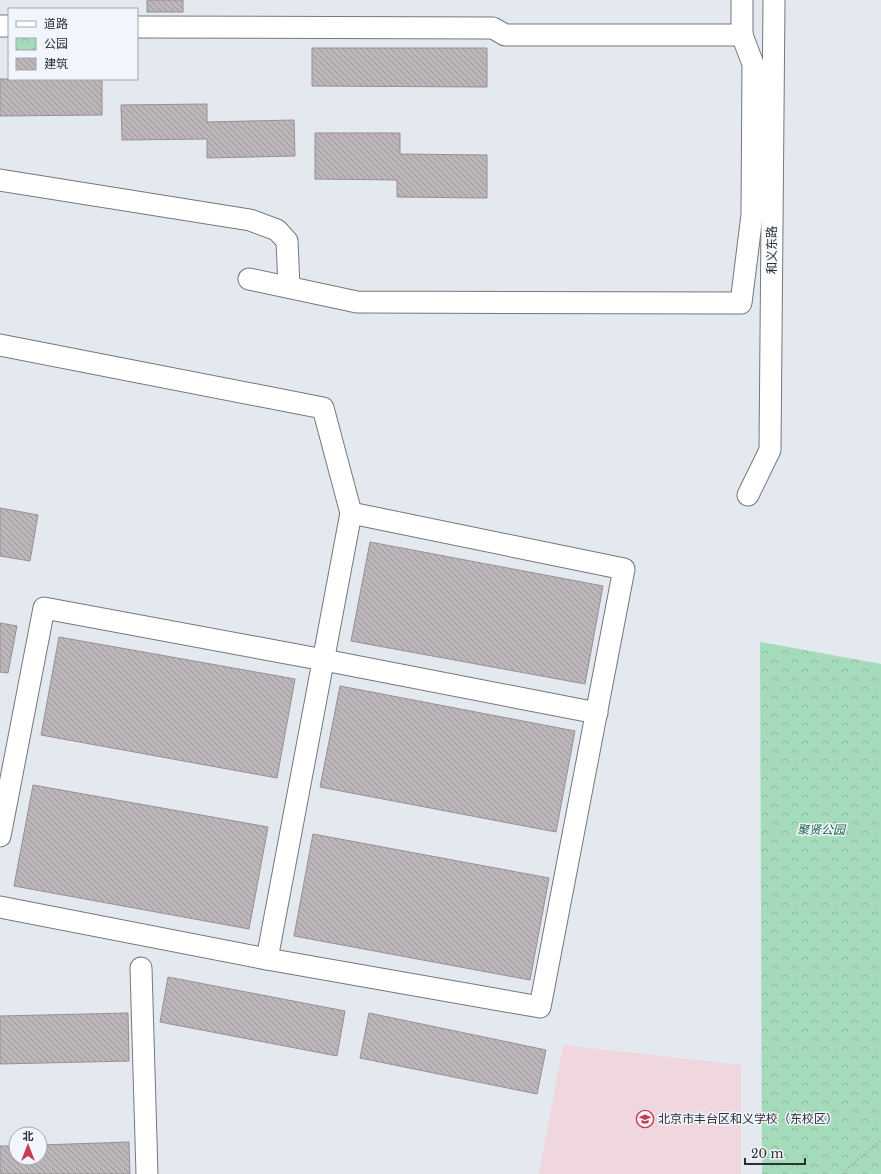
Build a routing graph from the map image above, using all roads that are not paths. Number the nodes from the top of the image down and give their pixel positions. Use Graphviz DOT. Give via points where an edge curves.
graph roads {
  1 [pos="742,0"];
  2 [pos="774,0"];
  3 [pos="138,26"];
  4 [pos="742,35"];
  5 [pos="0,180"];
  6 [pos="249,279"];
  7 [pos="289,287"];
  8 [pos="0,345"];
  9 [pos="748,495"];
  10 [pos="352,513"];
  11 [pos="324,660"];
  12 [pos="597,713"];
  13 [pos="0,836"];
  14 [pos="0,907"];
  15 [pos="267,959"];
  16 [pos="141,968"];
  17 [pos="147,1174"];
  1 -- 4 [label="street"];
  2 -- 9 [label="street, 和义东路" via="770,450"];
  3 -- 4 [label="street" via="493,28 505,35"];
  4 -- 7 [label="street" via="753,64 752,215 741,303 357,302"];
  5 -- 7 [label="street" via="250,220 277,230 287,242"];
  6 -- 7 [label="street"];
  8 -- 10 [label="street" via="323,408"];
  10 -- 11 [label="street"];
  10 -- 12 [label="street" via="624,569"];
  11 -- 12 [label="street"];
  11 -- 13 [label="street" via="44,608"];
  11 -- 15 [label="street"];
  12 -- 15 [label="street" via="540,1007"];
  14 -- 15 [label="street"];
  16 -- 17 [label="street"];
}
